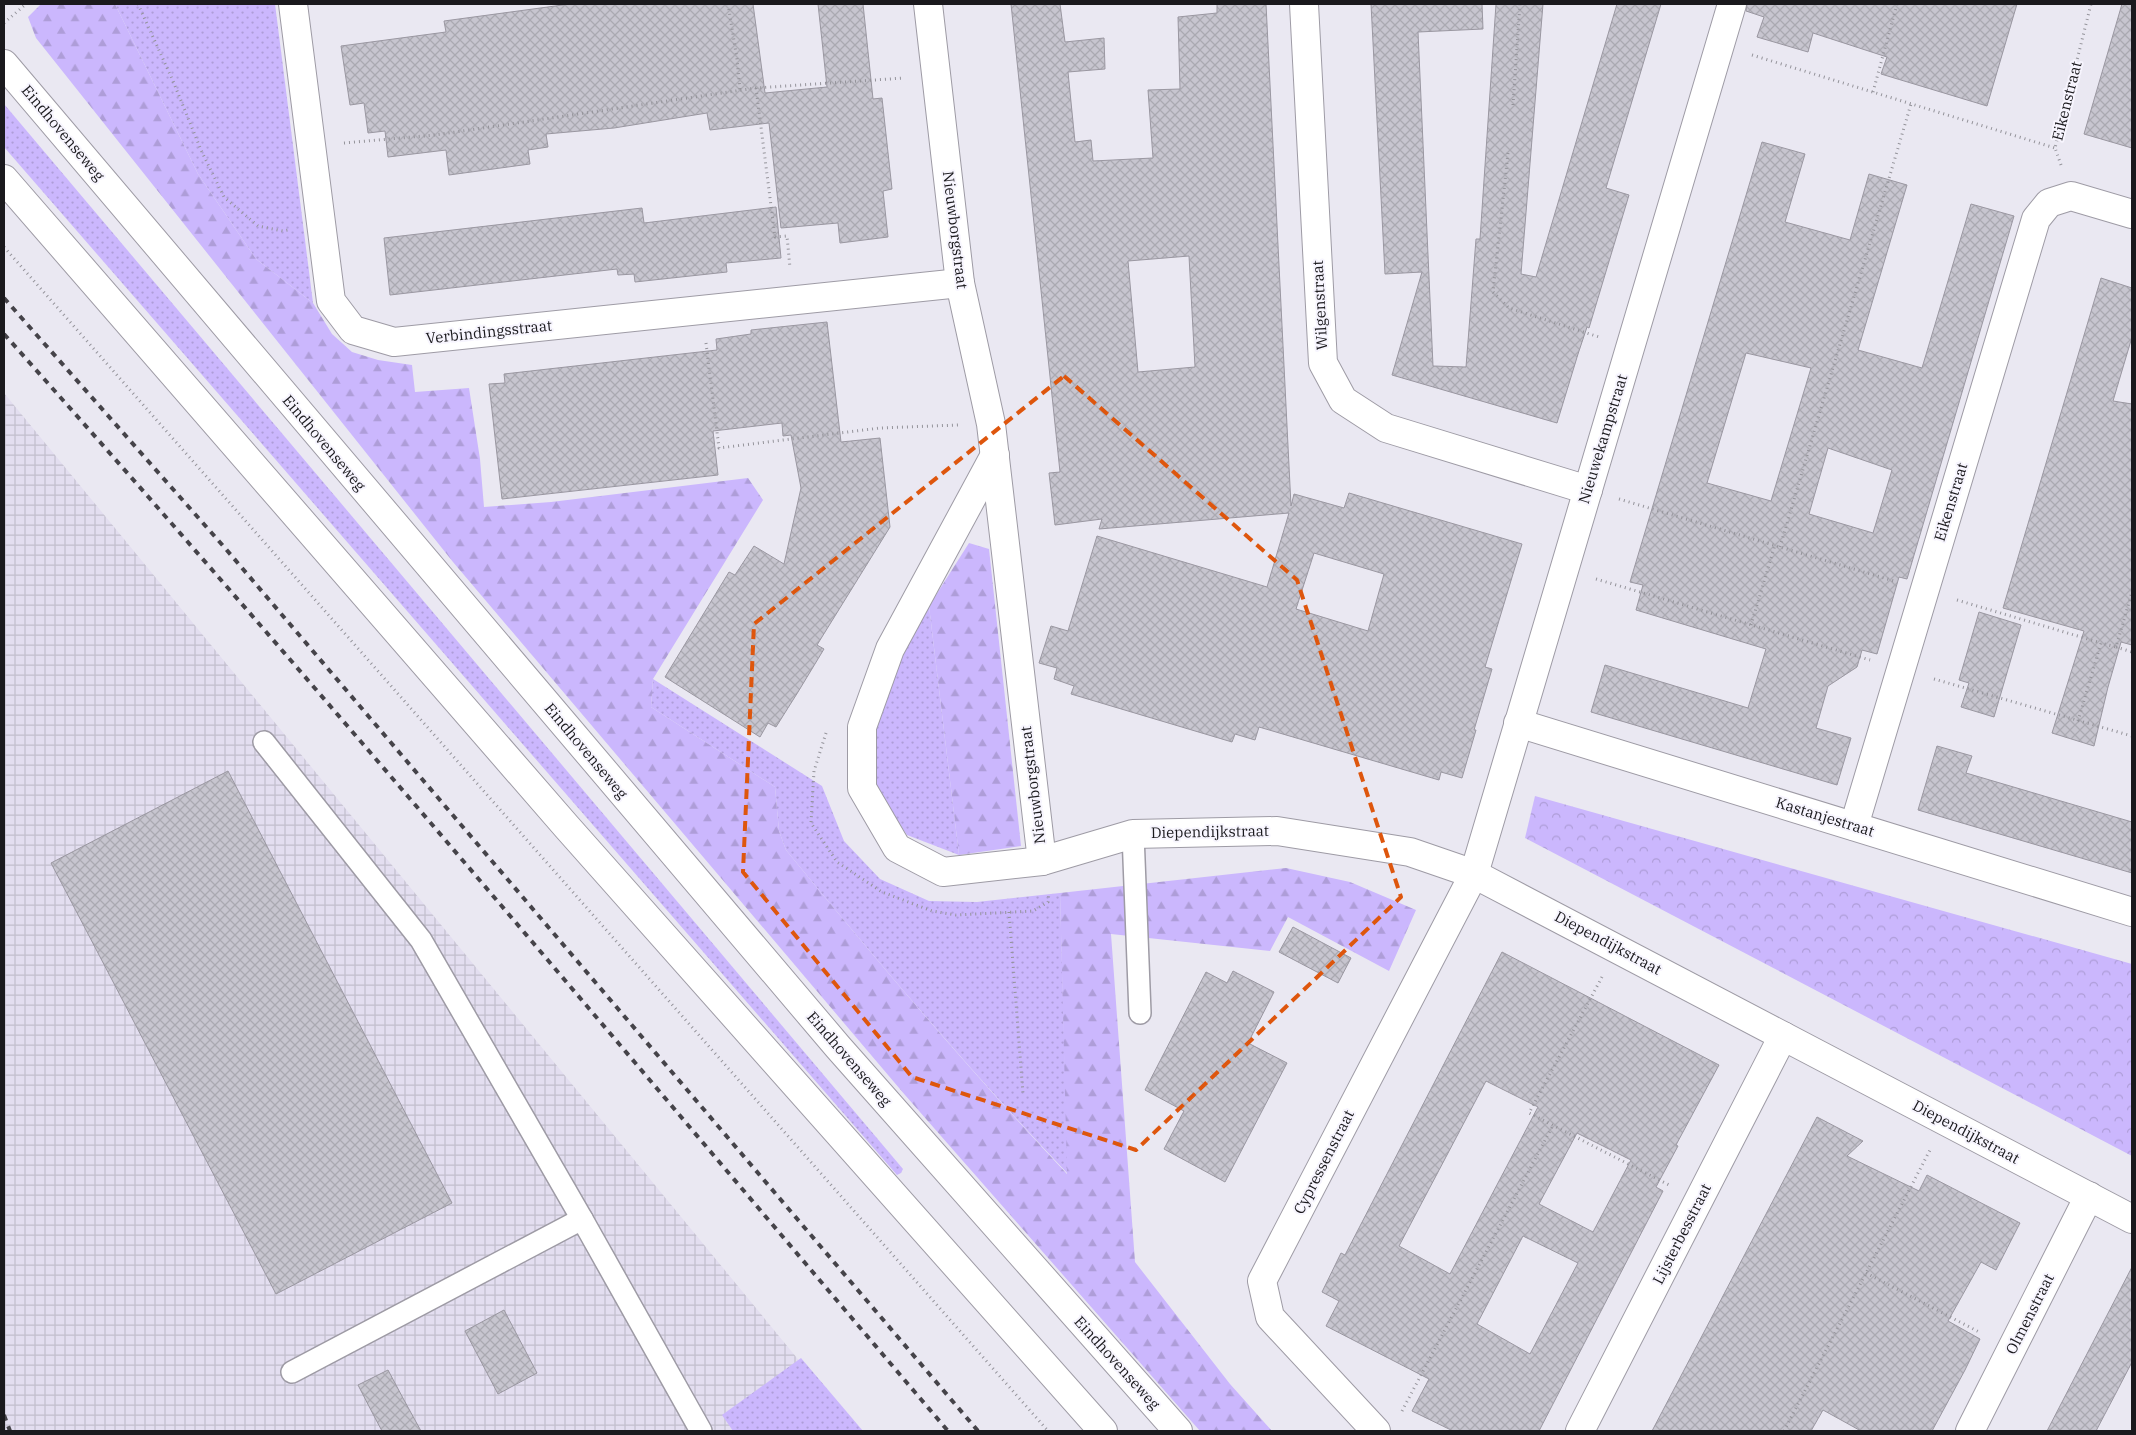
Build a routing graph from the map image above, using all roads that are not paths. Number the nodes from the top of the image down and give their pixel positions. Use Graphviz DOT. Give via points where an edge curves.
graph roads {
  1 [pos="292,4"];
  2 [pos="928,4"];
  3 [pos="1304,4"];
  4 [pos="1732,4"];
  5 [pos="4,64"];
  6 [pos="4,179"];
  7 [pos="2132,214"];
  8 [pos="960,283"];
  9 [pos="995,455"];
  10 [pos="1588,490"];
  11 [pos="1518,723"];
  12 [pos="264,742"];
  13 [pos="1854,826"];
  14 [pos="1133,834"];
  15 [pos="1042,861"];
  16 [pos="1474,874"];
  17 [pos="2132,912"];
  18 [pos="1140,1013"];
  19 [pos="1783,1036"];
  20 [pos="2089,1196"];
  21 [pos="582,1219"];
  22 [pos="2132,1219"];
  23 [pos="292,1372"];
  24 [pos="701,1431"];
  25 [pos="1103,1431"];
  26 [pos="1178,1431"];
  27 [pos="1376,1431"];
  28 [pos="1580,1431"];
  29 [pos="1970,1431"];
  1 -- 8 [label="street, Verbindingsstraat" via="331,300 352,330 394,342"];
  2 -- 8 [label="street, Nieuwborgstraat"];
  3 -- 10 [label="street, Wilgenstraat" via="1323,363 1343,400 1386,428"];
  4 -- 10 [label="street, Nieuwekampstraat"];
  5 -- 26 [label="street, Eindhovenseweg" via="832,1040"];
  6 -- 25 [label="street" via="560,819"];
  7 -- 13 [label="street, Eikenstraat" via="2072,196 2049,203 2036,219"];
  8 -- 9 [label="street, Nieuwborgstraat"];
  9 -- 15 [label="street, Nieuwborgstraat"];
  9 -- 15 [label="street, Nieuwborgstraat" via="890,649 862,727 862,788 897,848 944,872"];
  10 -- 11 [label="street, Nieuwekampstraat"];
  11 -- 13 [label="street, Kastanjestraat"];
  11 -- 16 [label="street, Nieuwekampstraat"];
  12 -- 21 [label="lane" via="422,940"];
  13 -- 17 [label="street, Kastanjestraat"];
  14 -- 15 [label="street, Diependijkstraat"];
  14 -- 16 [label="street, Diependijkstraat" via="1276,831 1410,852"];
  14 -- 18 [label="lane"];
  16 -- 19 [label="street, Diependijkstraat"];
  16 -- 27 [label="street, Cypressenstraat" via="1262,1281 1270,1317"];
  19 -- 20 [label="street, Diependijkstraat"];
  19 -- 28 [label="street, Lijsterbesstraat"];
  20 -- 22 [label="street, Diependijkstraat"];
  20 -- 29 [label="street, Olmenstraat"];
  21 -- 23 [label="lane"];
  21 -- 24 [label="lane"];
}
